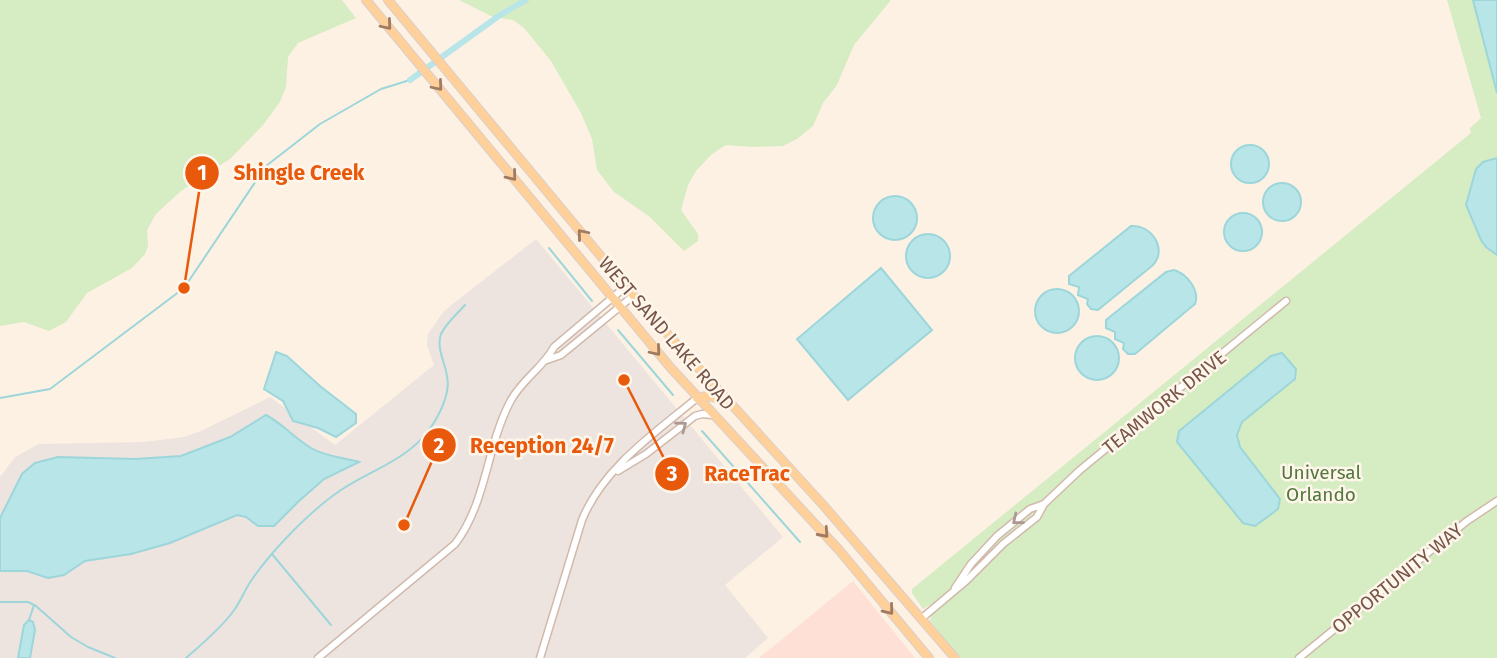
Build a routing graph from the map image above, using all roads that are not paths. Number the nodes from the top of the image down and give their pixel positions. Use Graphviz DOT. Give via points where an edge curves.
graph roads {
  1 [pos="366,0"];
  2 [pos="388,0"];
  3 [pos="625,287"];
  4 [pos="633,296"];
  5 [pos="612,298"];
  6 [pos="1286,301"];
  7 [pos="620,307"];
  8 [pos="572,331"];
  9 [pos="580,340"];
  10 [pos="547,360"];
  11 [pos="697,397"];
  12 [pos="726,401"];
  13 [pos="712,415"];
  14 [pos="614,474"];
  15 [pos="1497,501"];
  16 [pos="922,618"];
  17 [pos="318,658"];
  18 [pos="540,658"];
  19 [pos="929,658"];
  20 [pos="956,658"];
  21 [pos="1299,658"];
  1 -- 5 [label="main road, WEST SAND LAKE ROAD, one-way"];
  3 -- 2 [label="main road, WEST SAND LAKE ROAD, one-way"];
  3 -- 4 [label="main road, WEST SAND LAKE ROAD"];
  3 -- 5 [label="street"];
  4 -- 7 [label="street"];
  4 -- 12 [label="main road, WEST SAND LAKE ROAD"];
  5 -- 7 [label="main road, WEST SAND LAKE ROAD"];
  5 -- 8 [label="street"];
  6 -- 16 [label="street, TEAMWORK DRIVE" via="1080,470 1044,503 1037,517"];
  7 -- 9 [label="street"];
  7 -- 11 [label="main road, WEST SAND LAKE ROAD, one-way"];
  8 -- 9 [label="street"];
  8 -- 10 [label="street"];
  9 -- 10 [label="street"];
  10 -- 17 [label="street" via="509,403 475,510 460,537"];
  11 -- 12 [label="main road"];
  11 -- 13 [label="main road, WEST SAND LAKE ROAD"];
  11 -- 14 [label="street" via="638,446"];
  12 -- 16 [label="main road, WEST SAND LAKE ROAD"];
  14 -- 13 [label="street, one-way" via="695,416"];
  13 -- 19 [label="main road, WEST SAND LAKE ROAD, one-way" via="839,550"];
  14 -- 18 [label="street" via="590,501 582,520"];
  15 -- 21 [label="street, OPPORTUNITY WAY"];
  16 -- 20 [label="main road, WEST SAND LAKE ROAD"];
}
